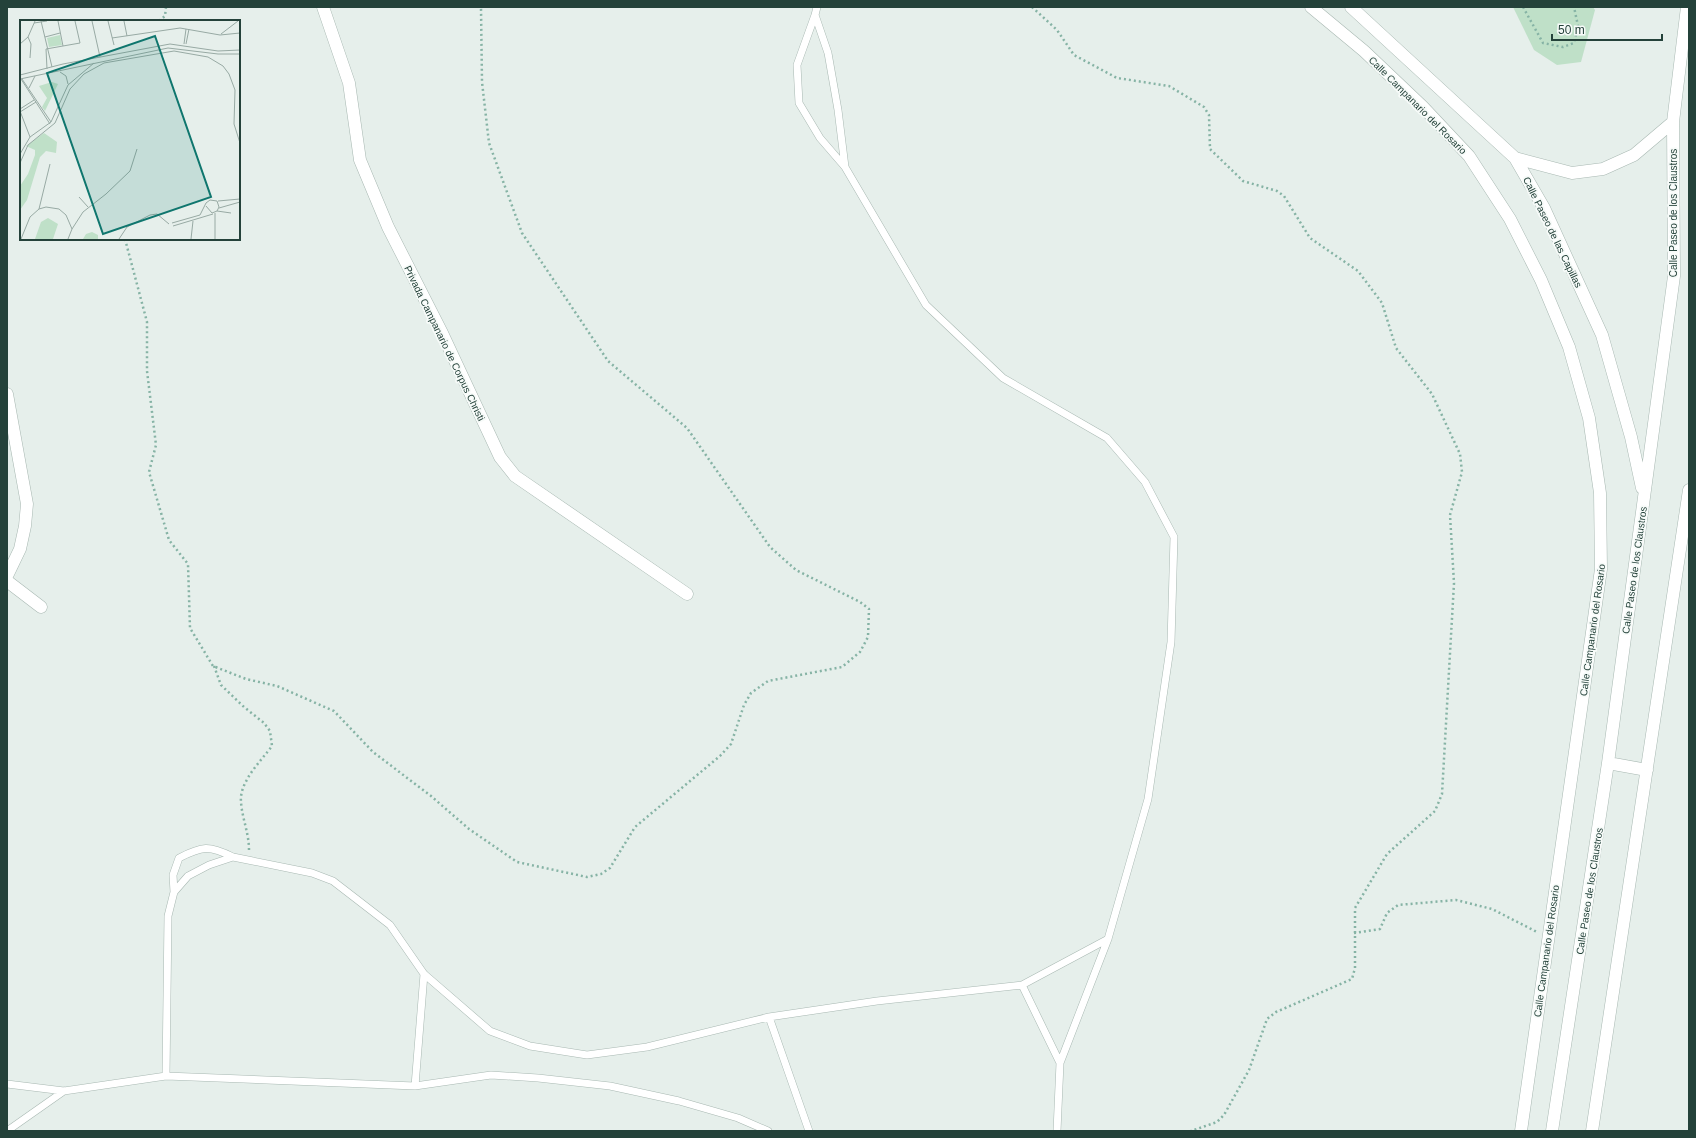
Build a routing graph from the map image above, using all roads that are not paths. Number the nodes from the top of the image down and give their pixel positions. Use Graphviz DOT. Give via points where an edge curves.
graph roads {
  1 [pos="323,7"];
  2 [pos="818,7"];
  3 [pos="1311,7"];
  4 [pos="1351,7"];
  5 [pos="1687,7"];
  6 [pos="815,15"];
  7 [pos="1673,122"];
  8 [pos="1515,158"];
  9 [pos="845,166"];
  10 [pos="7,394"];
  11 [pos="1689,490"];
  12 [pos="1644,498"];
  13 [pos="1685,550"];
  14 [pos="7,576"];
  15 [pos="7,581"];
  16 [pos="687,594"];
  17 [pos="42,606"];
  18 [pos="1608,763"];
  19 [pos="1647,770"];
  20 [pos="233,857"];
  21 [pos="174,892"];
  22 [pos="1108,939"];
  23 [pos="424,974"];
  24 [pos="1022,985"];
  25 [pos="769,1017"];
  26 [pos="1060,1063"];
  27 [pos="166,1076"];
  28 [pos="7,1084"];
  29 [pos="415,1086"];
  30 [pos="64,1091"];
  31 [pos="7,1131"];
  32 [pos="768,1131"];
  33 [pos="810,1131"];
  34 [pos="1057,1131"];
  35 [pos="1521,1131"];
  36 [pos="1552,1131"];
  37 [pos="1592,1131"];
  1 -- 16 [label="street, Privada Campanario de Corpus Christi" via="349,83 360,160 388,227 442,333 500,457 515,476"];
  2 -- 6 [label="lane"];
  3 -- 35 [label="street, Calle Campanario del Rosario" via="1364,51 1423,106 1469,156 1510,219 1541,280 1569,347 1589,418 1600,492 1601,569"];
  4 -- 8 [label="street, Calle Paseo de las Capillas"];
  5 -- 7 [label="street, Calle Paseo de los Claustros"];
  6 -- 9 [label="lane" via="828,53"];
  6 -- 9 [label="lane" via="797,65 799,103 820,138"];
  7 -- 8 [label="street" via="1634,155 1603,169 1572,173"];
  7 -- 12 [label="street, Calle Paseo de los Claustros" via="1674,276"];
  8 -- 12 [label="street, Calle Paseo de las Capillas" via="1544,208 1602,335"];
  9 -- 22 [label="lane" via="926,305 1003,378 1107,438 1145,482 1174,537 1171,642 1148,799"];
  10 -- 14 [label="street" via="27,504 20,549"];
  11 -- 13 [label="street"];
  12 -- 18 [label="street, Calle Paseo de los Claustros"];
  13 -- 19 [label="street"];
  15 -- 17 [label="street"];
  18 -- 19 [label="street"];
  18 -- 36 [label="street, Calle Paseo de los Claustros"];
  19 -- 37 [label="street"];
  20 -- 21 [label="lane" via="188,876"];
  20 -- 21 [label="lane" via="217,849 197,848 179,858 173,875"];
  20 -- 23 [label="lane" via="312,873 333,881 390,925"];
  21 -- 27 [label="lane" via="168,916"];
  22 -- 24 [label="lane"];
  22 -- 26 [label="lane"];
  23 -- 25 [label="lane" via="490,1031 530,1046 586,1055 647,1047"];
  23 -- 29 [label="lane"];
  24 -- 25 [label="lane" via="877,1001"];
  24 -- 26 [label="lane"];
  25 -- 33 [label="lane"];
  26 -- 34 [label="lane"];
  27 -- 29 [label="lane"];
  27 -- 30 [label="lane"];
  28 -- 30 [label="lane"];
  29 -- 32 [label="lane" via="491,1075 610,1086 679,1101 738,1118"];
  30 -- 31 [label="lane"];
}
